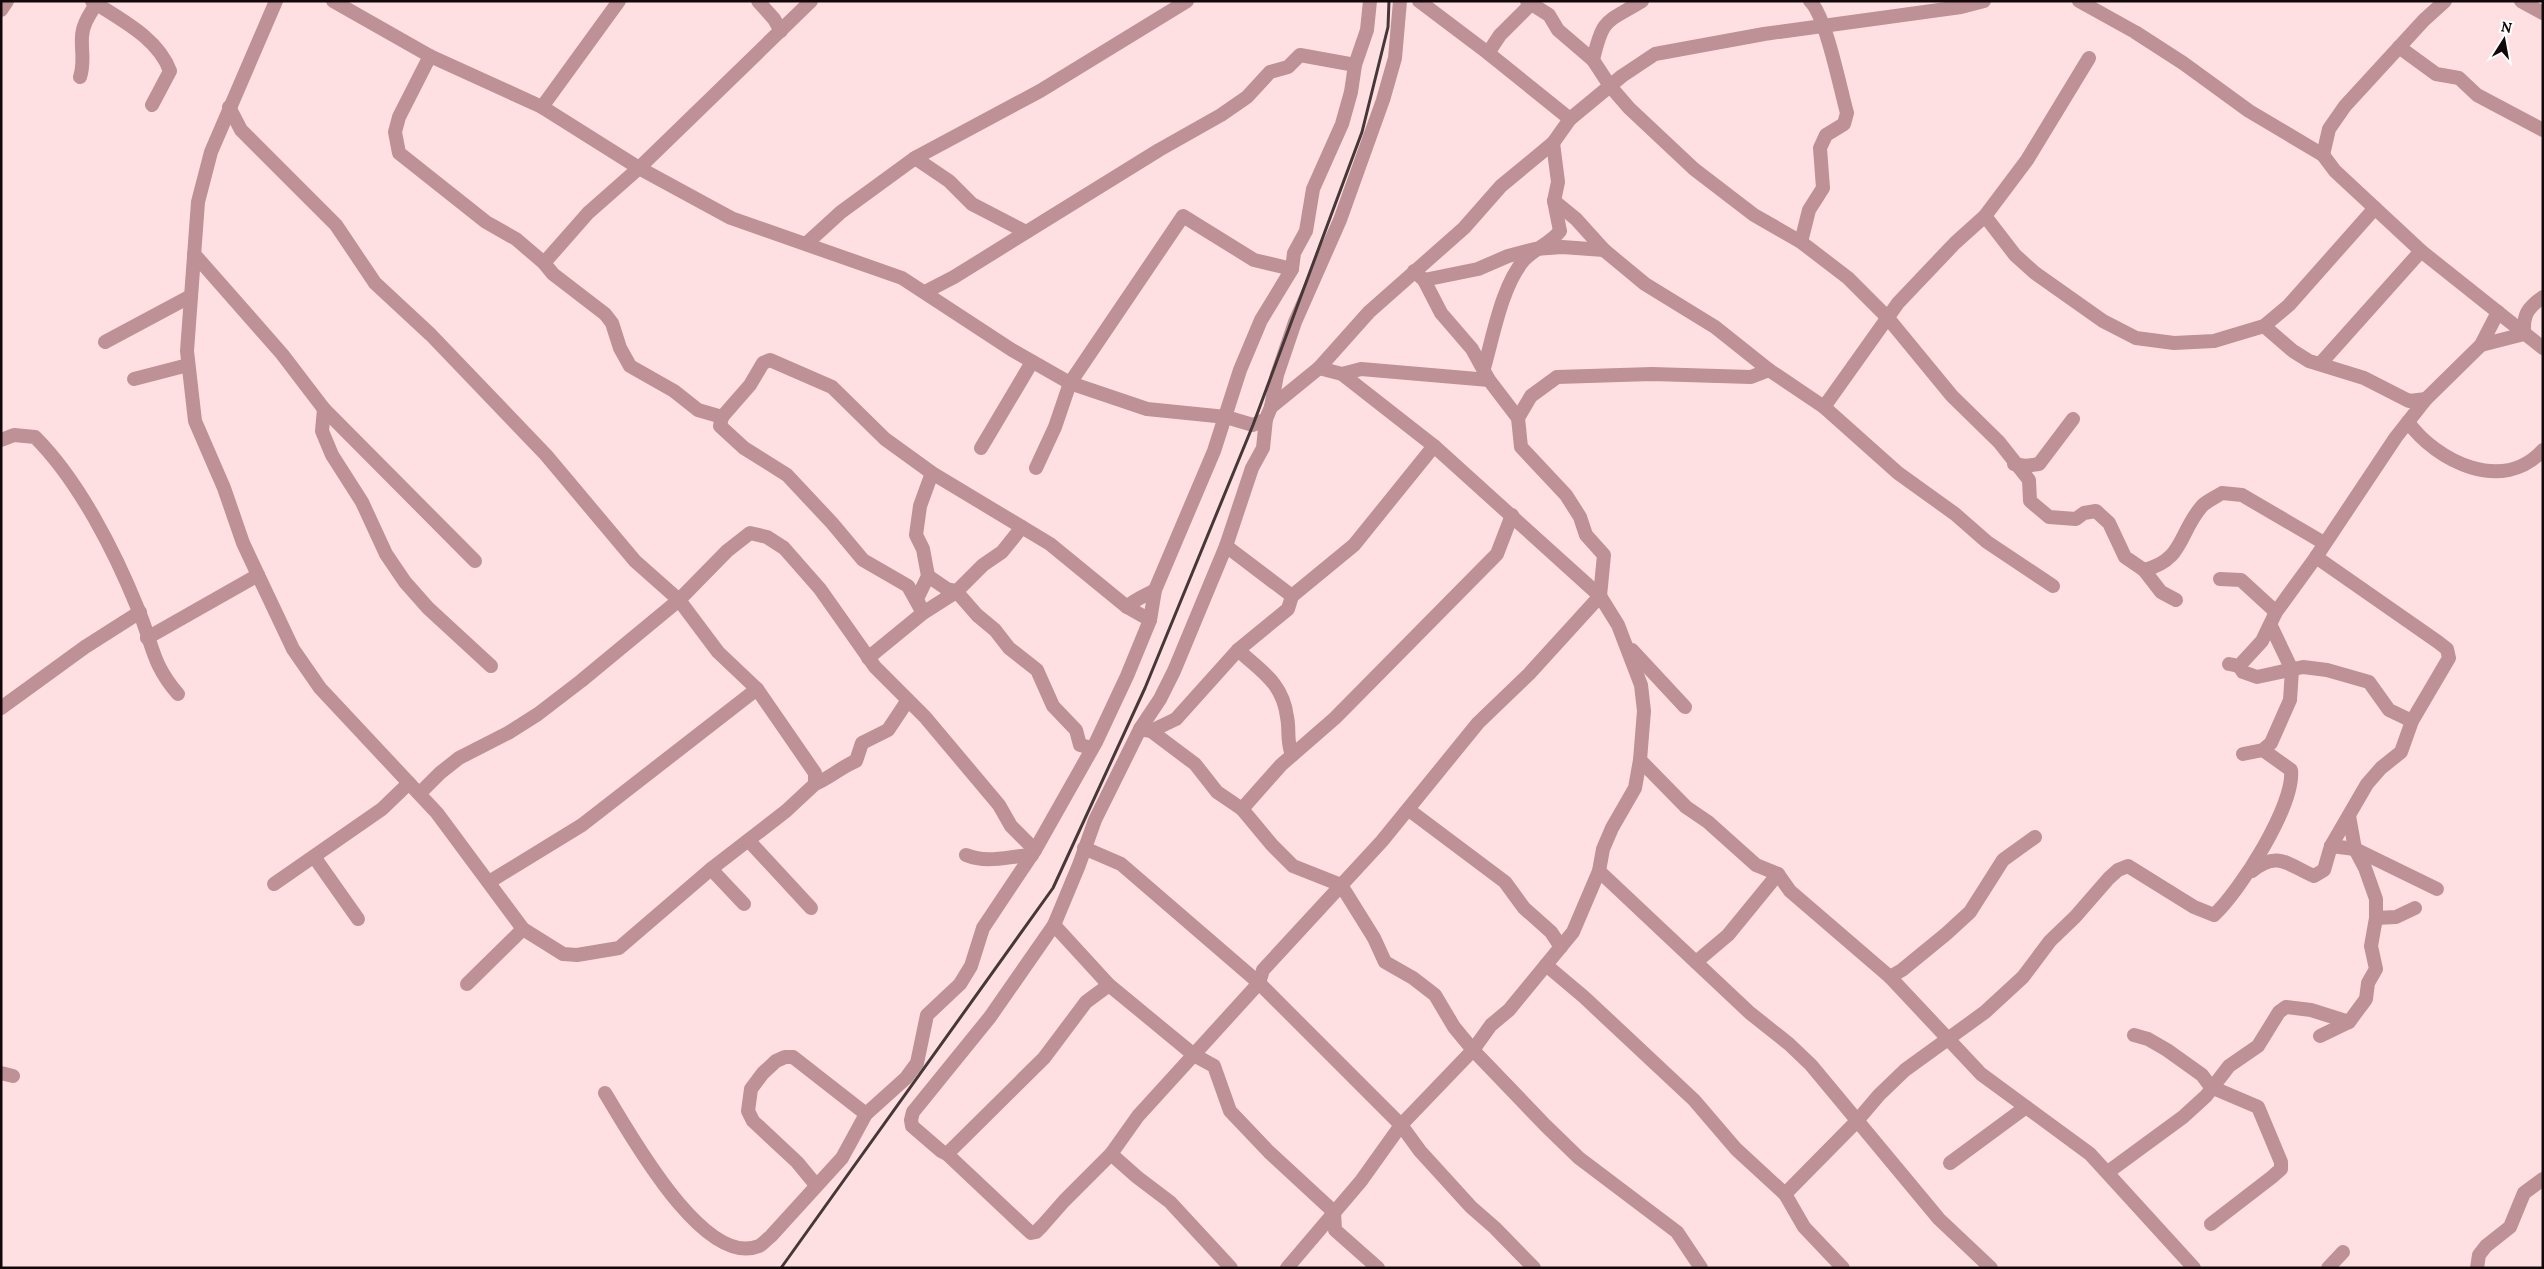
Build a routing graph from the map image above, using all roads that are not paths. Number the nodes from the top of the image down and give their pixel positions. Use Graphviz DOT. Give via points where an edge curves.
graph roads {
  1 [pos="276,1"];
  2 [pos="333,1"];
  3 [pos="619,1"];
  4 [pos="758,1"];
  5 [pos="811,1"];
  6 [pos="1187,1"];
  7 [pos="1370,1"];
  8 [pos="1400,1"];
  9 [pos="1419,1"];
  10 [pos="1642,1"];
  11 [pos="1810,1"];
  12 [pos="1984,1"];
  13 [pos="2079,1"];
  14 [pos="2445,1"];
  15 [pos="2521,1"];
  16 [pos="94,3"];
  17 [pos="1531,3"];
  18 [pos="2543,13"];
  19 [pos="1822,25"];
  20 [pos="781,31"];
  21 [pos="2399,47"];
  22 [pos="1488,53"];
  23 [pos="430,56"];
  24 [pos="2089,58"];
  25 [pos="1593,60"];
  26 [pos="1355,65"];
  27 [pos="80,77"];
  28 [pos="1610,86"];
  29 [pos="152,105"];
  30 [pos="229,107"];
  31 [pos="542,107"];
  32 [pos="1570,119"];
  33 [pos="2543,130"];
  34 [pos="1553,143"];
  35 [pos="2323,155"];
  36 [pos="915,158"];
  37 [pos="639,168"];
  38 [pos="1554,201"];
  39 [pos="2375,208"];
  40 [pos="1985,216"];
  41 [pos="1026,232"];
  42 [pos="1801,242"];
  43 [pos="807,244"];
  44 [pos="1535,249"];
  45 [pos="1604,250"];
  46 [pos="2421,251"];
  47 [pos="194,254"];
  48 [pos="544,263"];
  49 [pos="1292,269"];
  50 [pos="1419,276"];
  51 [pos="925,292"];
  52 [pos="191,296"];
  53 [pos="2543,297"];
  54 [pos="2498,312"];
  55 [pos="1887,317"];
  56 [pos="2264,326"];
  57 [pos="2524,334"];
  58 [pos="105,342"];
  59 [pos="2480,345"];
  60 [pos="2543,348"];
  61 [pos="1032,362"];
  62 [pos="2320,364"];
  63 [pos="188,365"];
  64 [pos="1319,368"];
  65 [pos="1769,370"];
  66 [pos="1342,374"];
  67 [pos="1487,374"];
  68 [pos="134,379"];
  69 [pos="1070,383"];
  70 [pos="2426,399"];
  71 [pos="1824,407"];
  72 [pos="324,408"];
  73 [pos="1268,413"];
  74 [pos="1226,416"];
  75 [pos="722,417"];
  76 [pos="1518,418"];
  77 [pos="2073,418"];
  78 [pos="2408,422"];
  79 [pos="1,440"];
  80 [pos="1434,446"];
  81 [pos="981,448"];
  82 [pos="2543,450"];
  83 [pos="2014,464"];
  84 [pos="1036,468"];
  85 [pos="932,473"];
  86 [pos="1512,515"];
  87 [pos="1008,517"];
  88 [pos="1022,528"];
  89 [pos="2324,543"];
  90 [pos="1226,546"];
  91 [pos="1002,552"];
  92 [pos="2316,557"];
  93 [pos="475,561"];
  94 [pos="2144,570"];
  95 [pos="258,575"];
  96 [pos="928,576"];
  97 [pos="2220,579"];
  98 [pos="2053,586"];
  99 [pos="1155,590"];
  100 [pos="956,592"];
  101 [pos="1292,596"];
  102 [pos="1600,596"];
  103 [pos="679,600"];
  104 [pos="2176,600"];
  105 [pos="1127,607"];
  106 [pos="140,612"];
  107 [pos="2276,612"];
  108 [pos="923,613"];
  109 [pos="1150,620"];
  110 [pos="2271,626"];
  111 [pos="147,638"];
  112 [pos="1625,642"];
  113 [pos="1238,650"];
  114 [pos="868,658"];
  115 [pos="491,666"];
  116 [pos="2292,670"];
  117 [pos="757,689"];
  118 [pos="178,694"];
  119 [pos="908,700"];
  120 [pos="1685,707"];
  121 [pos="1,708"];
  122 [pos="2412,721"];
  123 [pos="1146,726"];
  124 [pos="1092,748"];
  125 [pos="2264,750"];
  126 [pos="2243,754"];
  127 [pos="1292,755"];
  128 [pos="1640,760"];
  129 [pos="815,784"];
  130 [pos="414,788"];
  131 [pos="1242,809"];
  132 [pos="1409,810"];
  133 [pos="2349,816"];
  134 [pos="2035,836"];
  135 [pos="749,841"];
  136 [pos="2331,846"];
  137 [pos="1084,848"];
  138 [pos="2355,848"];
  139 [pos="1034,852"];
  140 [pos="966,855"];
  141 [pos="315,858"];
  142 [pos="711,869"];
  143 [pos="1599,871"];
  144 [pos="1778,874"];
  145 [pos="2243,878"];
  146 [pos="489,882"];
  147 [pos="274,884"];
  148 [pos="1341,885"];
  149 [pos="2437,889"];
  150 [pos="744,904"];
  151 [pos="811,908"];
  152 [pos="2415,908"];
  153 [pos="2376,918"];
  154 [pos="358,919"];
  155 [pos="1054,925"];
  156 [pos="523,928"];
  157 [pos="1561,947"];
  158 [pos="1696,962"];
  159 [pos="1546,965"];
  160 [pos="1890,977"];
  161 [pos="1259,983"];
  162 [pos="467,984"];
  163 [pos="1110,985"];
  164 [pos="2349,1022"];
  165 [pos="2134,1035"];
  166 [pos="1948,1036"];
  167 [pos="2320,1036"];
  168 [pos="1474,1050"];
  169 [pos="1194,1055"];
  170 [pos="2211,1087"];
  171 [pos="604,1093"];
  172 [pos="2026,1107"];
  173 [pos="866,1114"];
  174 [pos="1856,1122"];
  175 [pos="1401,1125"];
  176 [pos="947,1154"];
  177 [pos="1111,1154"];
  178 [pos="1950,1163"];
  179 [pos="2108,1172"];
  180 [pos="2543,1179"];
  181 [pos="816,1185"];
  182 [pos="1784,1194"];
  183 [pos="1334,1212"];
  184 [pos="2210,1224"];
  185 [pos="2343,1252"];
  186 [pos="1231,1268"];
  187 [pos="1287,1268"];
  188 [pos="1378,1268"];
  189 [pos="1534,1268"];
  190 [pos="1701,1268"];
  191 [pos="1843,1268"];
  192 [pos="1991,1268"];
  193 [pos="2194,1268"];
  194 [pos="2328,1268"];
  195 [pos="2477,1268"];
  1 -- 30 [label="street"];
  2 -- 23 [label="street"];
  3 -- 31 [label="street"];
  4 -- 20 [label="street"];
  5 -- 20 [label="street"];
  6 -- 36 [label="street" via="1040,91"];
  7 -- 26 [label="street" via="1367,30"];
  8 -- 73 [label="street" via="1395,58 1383,100 1340,220 1295,322"];
  9 -- 22 [label="street"];
  10 -- 25 [label="street" via="1606,22"];
  11 -- 19 [label="street"];
  12 -- 19 [label="street" via="1961,7"];
  13 -- 35 [label="street" via="2135,32 2249,111"];
  14 -- 21 [label="street"];
  15 -- 18 [label="street"];
  16 -- 27 [label="street" via="82,37 84,66"];
  16 -- 29 [label="street" via="156,46 166,59 170,71"];
  17 -- 22 [label="street" via="1500,35"];
  17 -- 25 [label="street" via="1549,16 1558,30"];
  19 -- 28 [label="street" via="1655,54"];
  19 -- 42 [label="street" via="1847,112 1844,124 1826,135 1820,148 1823,188 1809,210"];
  20 -- 37 [label="street"];
  21 -- 33 [label="street" via="2436,74 2458,78 2477,95"];
  21 -- 35 [label="street" via="2345,106 2329,129"];
  22 -- 32 [label="street"];
  23 -- 31 [label="street"];
  23 -- 48 [label="street" via="399,117 395,132 399,153"];
  24 -- 40 [label="street" via="2027,160"];
  25 -- 28 [label="street"];
  26 -- 41 [label="street" via="1300,55 1288,67 1270,72 1247,97 1221,115"];
  26 -- 49 [label="street" via="1342,124 1313,189 1306,231 1294,252"];
  28 -- 32 [label="street"];
  28 -- 42 [label="street" via="1694,168 1754,215"];
  30 -- 47 [label="street" via="211,152 198,202"];
  30 -- 103 [label="street" via="241,130 336,225 375,283 546,455 635,561"];
  31 -- 37 [label="street"];
  32 -- 34 [label="street"];
  34 -- 38 [label="street" via="1558,182"];
  34 -- 50 [label="street" via="1501,186"];
  35 -- 39 [label="street" via="2335,171"];
  36 -- 41 [label="street" via="949,181 972,204"];
  36 -- 43 [label="street" via="841,212"];
  37 -- 43 [label="street" via="731,218"];
  37 -- 48 [label="street" via="588,213"];
  38 -- 44 [label="street" via="1560,232"];
  38 -- 45 [label="street" via="1576,219"];
  39 -- 46 [label="street"];
  39 -- 56 [label="street" via="2289,305"];
  40 -- 55 [label="street" via="1955,243"];
  40 -- 56 [label="street" via="2034,273 2103,322 2136,338 2174,343 2214,342"];
  41 -- 51 [label="street"];
  42 -- 55 [label="street" via="1848,278"];
  43 -- 51 [label="street" via="902,278"];
  44 -- 45 [label="street"];
  44 -- 50 [label="street" via="1478,269"];
  44 -- 67 [label="street" via="1522,262 1497,315"];
  45 -- 65 [label="street" via="1645,284 1714,327"];
  46 -- 54 [label="street"];
  46 -- 62 [label="street"];
  47 -- 52 [label="street"];
  47 -- 72 [label="street" via="282,354"];
  48 -- 75 [label="street" via="612,323 630,366 674,391 698,410"];
  49 -- 69 [label="street" via="1254,260 1183,216"];
  49 -- 74 [label="street" via="1261,320"];
  50 -- 64 [label="street" via="1369,312"];
  50 -- 67 [label="street"];
  51 -- 61 [label="street"];
  52 -- 58 [label="street"];
  52 -- 63 [label="street"];
  53 -- 57 [label="street" via="2528,307 2523,319"];
  54 -- 57 [label="street"];
  54 -- 59 [label="street"];
  55 -- 71 [label="street"];
  55 -- 83 [label="street" via="1952,396 1999,442"];
  56 -- 62 [label="street" via="2294,351"];
  57 -- 59 [label="street"];
  57 -- 60 [label="street"];
  59 -- 70 [label="street"];
  61 -- 69 [label="street"];
  61 -- 81 [label="street"];
  62 -- 70 [label="street" via="2364,378 2409,400"];
  63 -- 68 [label="street"];
  63 -- 95 [label="street" via="195,421"];
  64 -- 66 [label="street"];
  64 -- 73 [label="street"];
  65 -- 71 [label="street"];
  65 -- 76 [label="street" via="1751,378 1652,374 1557,377 1531,396"];
  66 -- 67 [label="street" via="1361,368"];
  66 -- 80 [label="street"];
  67 -- 76 [label="street"];
  69 -- 74 [label="street" via="1147,409"];
  69 -- 84 [label="street"];
  70 -- 78 [label="street"];
  71 -- 98 [label="street" via="1898,473 1955,514 1987,542"];
  72 -- 93 [label="street"];
  72 -- 115 [label="street" via="322,431 332,455 362,502 386,554 428,608"];
  73 -- 74 [label="street" via="1253,425"];
  73 -- 90 [label="street" via="1263,448 1252,468"];
  74 -- 99 [label="street" via="1194,502"];
  75 -- 85 [label="street" via="750,385 763,363 770,360 779,362 832,387 885,439"];
  75 -- 108 [label="street" via="720,426 744,448 787,475 863,560 908,586"];
  76 -- 102 [label="street" via="1521,447 1566,495 1580,516 1586,536 1604,556"];
  77 -- 83 [label="street" via="2039,464"];
  78 -- 82 [label="street" via="2418,436 2450,460 2466,467 2509,471 2533,461"];
  78 -- 89 [label="street"];
  79 -- 106 [label="street" via="14,435 36,437 47,449 89,510"];
  80 -- 86 [label="street"];
  80 -- 101 [label="street" via="1354,545"];
  83 -- 94 [label="street" via="2029,480 2030,501 2049,517 2076,519 2084,513 2096,511 2109,523 2124,557"];
  85 -- 87 [label="street"];
  85 -- 96 [label="street" via="920,506 916,535 923,548"];
  86 -- 102 [label="street"];
  86 -- 127 [label="street" via="1497,554 1335,718"];
  87 -- 88 [label="street"];
  87 -- 91 [label="street"];
  88 -- 91 [label="street"];
  88 -- 105 [label="street" via="1050,544"];
  89 -- 92 [label="street"];
  89 -- 94 [label="street" via="2242,495 2222,492 2204,505 2171,558 2160,566"];
  90 -- 101 [label="street"];
  90 -- 123 [label="street" via="1174,670"];
  91 -- 100 [label="street" via="983,565"];
  92 -- 107 [label="street"];
  92 -- 122 [label="street" via="2447,649 2449,658 2446,666"];
  94 -- 104 [label="street" via="2161,592"];
  95 -- 111 [label="street"];
  95 -- 130 [label="street" via="294,649 320,688"];
  96 -- 100 [label="street"];
  96 -- 108 [label="street" via="918,600"];
  97 -- 107 [label="street" via="2241,580"];
  99 -- 105 [label="street"];
  99 -- 109 [label="street"];
  100 -- 108 [label="street"];
  100 -- 124 [label="street" via="1009,648 1037,670 1053,706 1076,730 1080,745"];
  101 -- 113 [label="street" via="1288,609"];
  102 -- 112 [label="street"];
  102 -- 132 [label="street" via="1529,674 1478,723"];
  103 -- 114 [label="street" via="727,551 750,533 767,536 784,548 820,589"];
  103 -- 117 [label="street" via="718,652"];
  103 -- 130 [label="street" via="538,714 459,758"];
  105 -- 109 [label="street"];
  106 -- 111 [label="street"];
  106 -- 121 [label="street"];
  107 -- 110 [label="street"];
  108 -- 114 [label="street"];
  109 -- 124 [label="street"];
  110 -- 116 [label="street"];
  110 -- 116 [label="street" via="2262,641 2234,665 2257,678"];
  111 -- 118 [label="street" via="163,677"];
  112 -- 120 [label="street"];
  112 -- 128 [label="street" via="1641,685 1644,711"];
  113 -- 123 [label="street" via="1176,719"];
  113 -- 127 [label="street" via="1280,690 1288,717 1287,742"];
  114 -- 119 [label="street"];
  116 -- 122 [label="street" via="2303,667 2328,670 2369,682 2388,710"];
  116 -- 125 [label="street" via="2290,700 2271,743"];
  117 -- 129 [label="street" via="815,773"];
  117 -- 146 [label="street" via="582,825"];
  119 -- 129 [label="street" via="888,730 862,743 856,761"];
  119 -- 139 [label="street"];
  122 -- 133 [label="street" via="2401,752 2367,784"];
  123 -- 131 [label="street" via="1195,764 1217,792"];
  123 -- 137 [label="street" via="1095,820"];
  124 -- 139 [label="street"];
  125 -- 126 [label="street"];
  125 -- 145 [label="street" via="2291,770 2292,779 2261,852"];
  127 -- 131 [label="street"];
  128 -- 143 [label="street" via="1635,788 1612,828 1603,849"];
  128 -- 144 [label="street" via="1686,807 1756,865"];
  129 -- 135 [label="street"];
  130 -- 141 [label="street"];
  130 -- 146 [label="street"];
  131 -- 148 [label="street" via="1293,866"];
  132 -- 148 [label="street"];
  132 -- 157 [label="street" via="1505,882 1524,908 1551,932"];
  133 -- 136 [label="street"];
  133 -- 138 [label="street"];
  134 -- 160 [label="street" via="2003,860 1964,916"];
  135 -- 142 [label="street"];
  135 -- 151 [label="street"];
  136 -- 138 [label="street"];
  136 -- 145 [label="street" via="2324,870 2314,876 2280,860 2264,861"];
  137 -- 155 [label="street"];
  137 -- 161 [label="street" via="1121,864"];
  138 -- 149 [label="street"];
  138 -- 153 [label="street" via="2376,899"];
  139 -- 140 [label="street" via="996,860"];
  139 -- 173 [label="street" via="983,928 968,972 927,1015 917,1063 906,1078"];
  141 -- 147 [label="street"];
  141 -- 154 [label="street"];
  142 -- 150 [label="street"];
  142 -- 156 [label="street" via="619,948 562,954"];
  143 -- 157 [label="street" via="1573,932"];
  143 -- 158 [label="street"];
  144 -- 158 [label="street" via="1728,935"];
  144 -- 160 [label="street" via="1790,891"];
  145 -- 166 [label="street" via="2227,903 2214,915 2194,907 2128,866 2118,870 2050,941 2023,977 1985,1012"];
  146 -- 156 [label="street"];
  148 -- 161 [label="street" via="1263,970"];
  148 -- 168 [label="street" via="1385,962 1414,978 1435,995 1454,1027"];
  152 -- 153 [label="street" via="2396,917"];
  153 -- 164 [label="street" via="2371,946 2376,969 2368,984 2366,999"];
  155 -- 163 [label="street"];
  155 -- 176 [label="street" via="990,1017 913,1112 912,1126"];
  156 -- 162 [label="street"];
  157 -- 159 [label="street"];
  158 -- 174 [label="street" via="1811,1065"];
  159 -- 168 [label="street" via="1509,1010 1491,1025"];
  159 -- 182 [label="street" via="1694,1100 1736,1149"];
  160 -- 166 [label="street"];
  161 -- 169 [label="street"];
  161 -- 175 [label="street"];
  163 -- 169 [label="street"];
  163 -- 176 [label="street" via="1086,1002 1044,1058"];
  164 -- 167 [label="street"];
  164 -- 170 [label="street" via="2311,1010 2286,1007 2279,1012 2258,1046 2228,1066"];
  165 -- 170 [label="street" via="2166,1050 2202,1075"];
  166 -- 172 [label="street" via="1981,1074"];
  166 -- 174 [label="street" via="1905,1070"];
  168 -- 175 [label="street"];
  168 -- 190 [label="street" via="1579,1158 1677,1232"];
  169 -- 177 [label="street" via="1138,1116"];
  169 -- 183 [label="street" via="1214,1066 1230,1110 1269,1152"];
  170 -- 179 [label="street" via="2183,1117"];
  170 -- 184 [label="street" via="2258,1107 2281,1169"];
  171 -- 181 [label="street" via="656,1177 699,1226 728,1246 760,1246"];
  172 -- 178 [label="street"];
  172 -- 179 [label="street" via="2090,1154"];
  173 -- 181 [label="street" via="842,1158"];
  173 -- 181 [label="street" via="793,1057 776,1062 751,1089 748,1111 753,1121 797,1162"];
  174 -- 182 [label="street"];
  174 -- 192 [label="street" via="1939,1219"];
  175 -- 183 [label="street" via="1361,1182"];
  175 -- 189 [label="street" via="1420,1152 1470,1207"];
  176 -- 177 [label="street" via="1031,1233 1036,1232"];
  177 -- 186 [label="street" via="1170,1202"];
  179 -- 193 [label="street"];
  180 -- 195 [label="street" via="2524,1194 2510,1226 2486,1246 2479,1255"];
  182 -- 191 [label="street" via="1804,1227"];
  183 -- 187 [label="street"];
  183 -- 188 [label="street" via="1335,1230"];
  185 -- 194 [label="street"];
}
